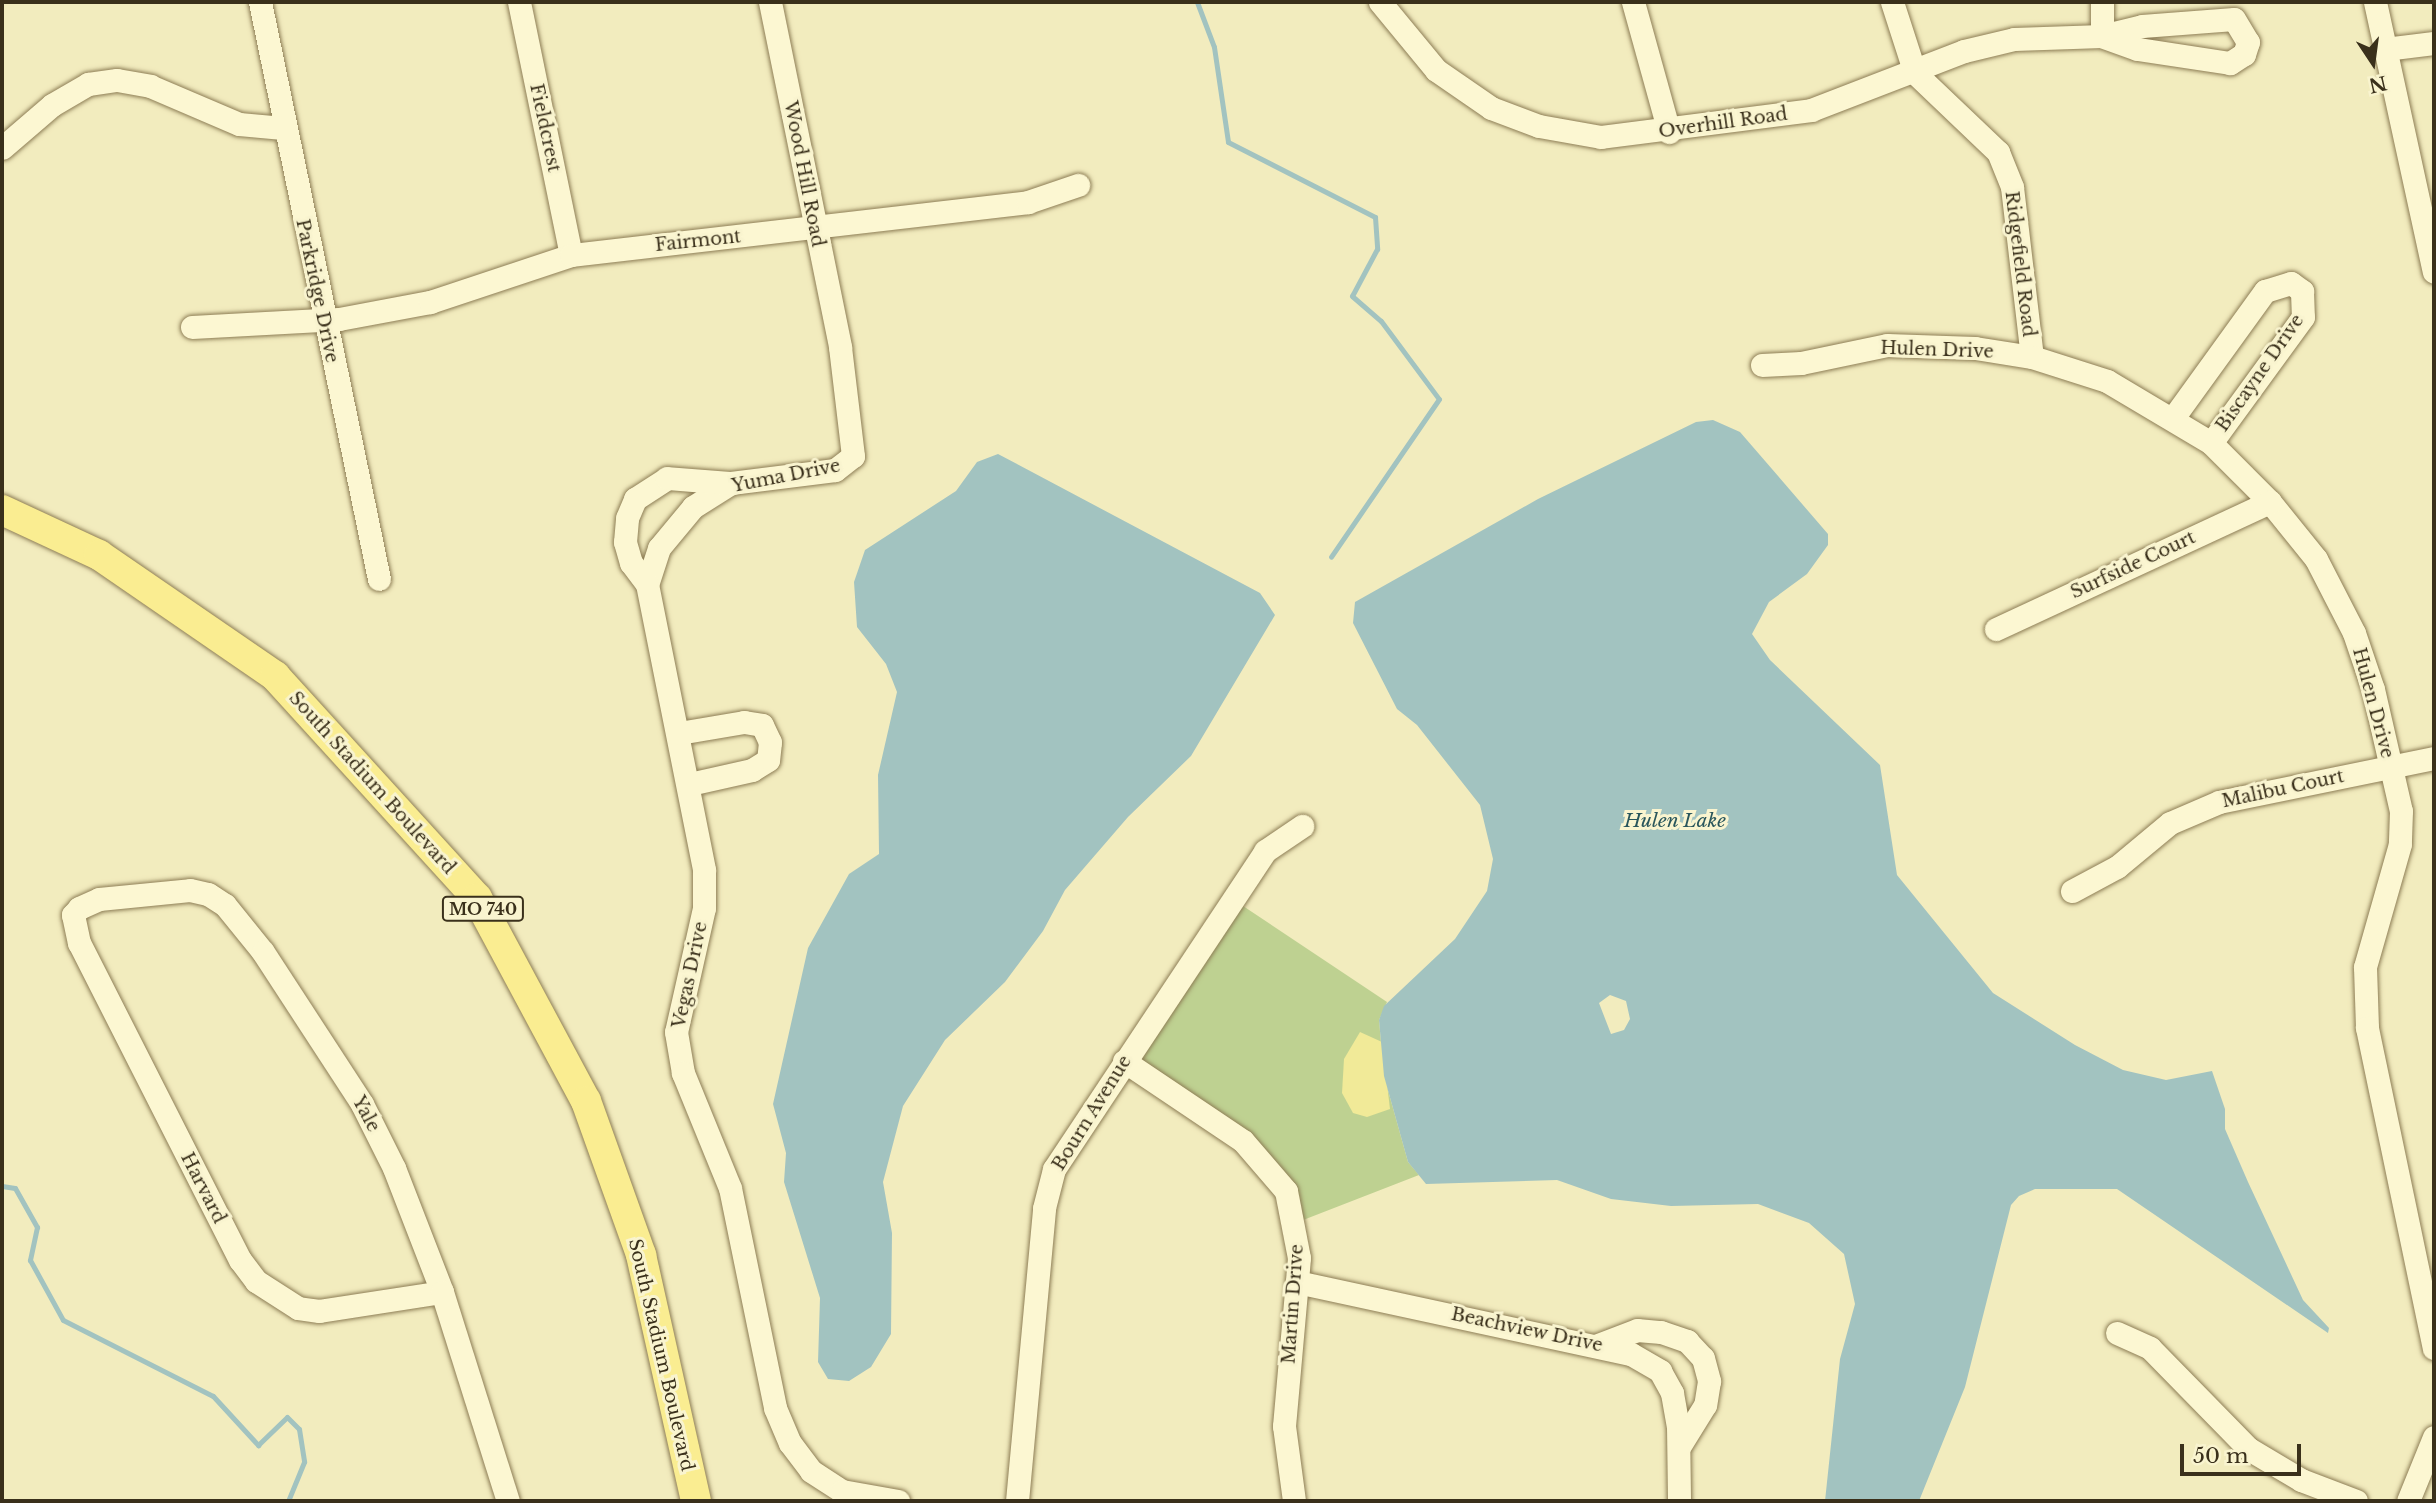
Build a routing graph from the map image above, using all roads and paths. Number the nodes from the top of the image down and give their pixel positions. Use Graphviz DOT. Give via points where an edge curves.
graph roads {
  1 [pos="261,2"];
  2 [pos="519,2"];
  3 [pos="770,2"];
  4 [pos="1380,2"];
  5 [pos="1633,2"];
  6 [pos="1892,2"];
  7 [pos="2102,2"];
  8 [pos="2375,2"];
  9 [pos="2102,36"];
  10 [pos="2434,43"];
  11 [pos="2385,49"];
  12 [pos="1915,73"];
  13 [pos="283,128"];
  14 [pos="1669,132"];
  15 [pos="2,148"];
  16 [pos="1078,185"];
  17 [pos="815,228"];
  18 [pos="571,255"];
  19 [pos="2434,272"];
  20 [pos="323,321"];
  21 [pos="192,327"];
  22 [pos="840,346"];
  23 [pos="2032,357"];
  24 [pos="1762,365"];
  25 [pos="2174,418"];
  26 [pos="2211,443"];
  27 [pos="731,483"];
  28 [pos="2270,502"];
  29 [pos="2,510"];
  30 [pos="379,579"];
  31 [pos="647,584"];
  32 [pos="1996,629"];
  33 [pos="679,733"];
  34 [pos="2434,758"];
  35 [pos="2390,767"];
  36 [pos="690,784"];
  37 [pos="1302,826"];
  38 [pos="2072,891"];
  39 [pos="73,915"];
  40 [pos="1124,1061"];
  41 [pos="1297,1282"];
  42 [pos="442,1292"];
  43 [pos="2117,1333"];
  44 [pos="1598,1345"];
  45 [pos="2434,1348"];
  46 [pos="2434,1437"];
  47 [pos="1680,1455"];
  48 [pos="508,1501"];
  49 [pos="696,1501"];
  50 [pos="898,1501"];
  51 [pos="1017,1501"];
  52 [pos="1294,1501"];
  53 [pos="1679,1501"];
  54 [pos="2356,1501"];
  55 [pos="2408,1501"];
  1 -- 13 [label="street, Parkridge Drive"];
  2 -- 18 [label="street, Fieldcrest"];
  3 -- 17 [label="street, Wood Hill Road"];
  4 -- 14 [label="street, Overhill Road" via="1436,70 1491,108 1539,126 1601,137"];
  5 -- 14 [label="street"];
  6 -- 12 [label="street, Ridgefield Road"];
  7 -- 9 [label="street"];
  8 -- 11 [label="street"];
  9 -- 9 [label="street, Overhill Road" via="2137,48 2230,63 2244,54 2248,42 2234,19 2142,26"];
  9 -- 12 [label="street, Overhill Road" via="2014,38"];
  10 -- 11 [label="street"];
  11 -- 19 [label="street"];
  12 -- 14 [label="street, Overhill Road" via="1811,110"];
  12 -- 23 [label="street, Ridgefield Road" via="1998,152 2012,187"];
  13 -- 15 [label="street" via="239,124 150,86 117,80 88,84 52,105"];
  13 -- 20 [label="street, Parkridge Drive"];
  16 -- 17 [label="street, Fairmont" via="1028,202"];
  17 -- 18 [label="street, Fairmont"];
  17 -- 22 [label="street, Wood Hill Road"];
  18 -- 20 [label="street, Fairmont" via="430,302"];
  20 -- 21 [label="street, Fairmont"];
  20 -- 30 [label="street, Parkridge Drive"];
  22 -- 27 [label="street, Yuma Drive" via="854,445 847,466"];
  23 -- 24 [label="street, Hulen Drive" via="1887,345 1801,363"];
  23 -- 25 [label="street, Hulen Drive" via="2107,381"];
  25 -- 26 [label="street, Hulen Drive"];
  25 -- 26 [label="street, Biscayne Drive" via="2265,291 2291,283 2302,291 2303,317"];
  26 -- 28 [label="street, Hulen Drive"];
  27 -- 31 [label="street, Yuma Drive" via="694,507 659,548"];
  27 -- 31 [label="street" via="695,476 667,478 635,499 626,519 625,542 631,563"];
  28 -- 32 [label="street, Surfside Court"];
  28 -- 35 [label="street, Hulen Drive" via="2316,559 2354,633"];
  29 -- 49 [label="main road, South Stadium Boulevard / MO 740" via="99,555 275,676 477,898 586,1101 641,1255"];
  31 -- 33 [label="street, Vegas Drive"];
  33 -- 36 [label="street, Vegas Drive"];
  33 -- 36 [label="street" via="744,722 762,726 770,742 768,760 752,770"];
  34 -- 35 [label="street, Malibu Court"];
  35 -- 38 [label="street, Malibu Court" via="2219,802 2171,823 2117,867"];
  35 -- 45 [label="street, Hulen Drive" via="2401,811 2400,844 2365,967 2367,1028"];
  36 -- 50 [label="street, Vegas Drive" via="704,908 676,1032 683,1073 730,1188 775,1408 790,1443 811,1471 842,1491"];
  37 -- 40 [label="street, Bourn Avenue" via="1265,851"];
  39 -- 42 [label="street, Harvard" via="79,943 240,1260 256,1281 298,1308 319,1311"];
  39 -- 42 [label="street, Yale" via="99,899 190,890 225,905 263,952 362,1104 394,1168"];
  40 -- 41 [label="street, Martin Drive" via="1243,1141 1268,1165 1286,1191 1296,1224"];
  40 -- 51 [label="street, Bourn Avenue" via="1054,1169 1044,1208"];
  41 -- 44 [label="street, Beachview Drive"];
  41 -- 52 [label="street, Martin Drive" via="1283,1426"];
  42 -- 48 [label="street, Yale"];
  43 -- 54 [label="street" via="2150,1348 2249,1449"];
  44 -- 47 [label="street, Beachview Drive" via="1631,1354 1660,1371 1672,1393"];
  44 -- 47 [label="street" via="1637,1331 1661,1332 1687,1341 1703,1358 1709,1381 1706,1405"];
  46 -- 55 [label="street"];
  47 -- 53 [label="street, Beachview Drive"];
}
